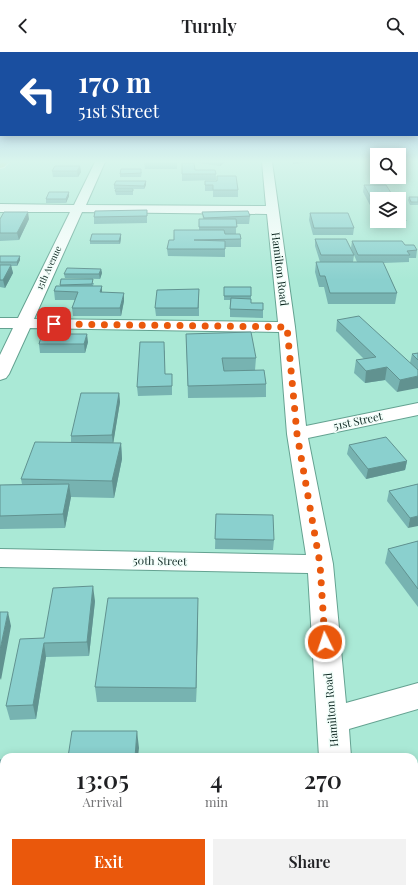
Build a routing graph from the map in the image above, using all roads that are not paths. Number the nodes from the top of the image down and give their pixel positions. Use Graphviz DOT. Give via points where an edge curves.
graph roads {
  1 [pos="81,201"];
  2 [pos="271,201"];
  3 [pos="0,208"];
  4 [pos="77,209"];
  5 [pos="272,210"];
  6 [pos="0,323"];
  7 [pos="23,324"];
  8 [pos="287,327"];
  9 [pos="0,374"];
  10 [pos="418,409"];
  11 [pos="297,434"];
  12 [pos="0,558"];
  13 [pos="320,564"];
  14 [pos="418,696"];
  15 [pos="331,721"];
  16 [pos="335,753"];
  1 -- 4 [label="street, 15th Avenue"];
  2 -- 5 [label="street, Hamilton Road"];
  3 -- 4 [label="street"];
  4 -- 5 [label="street"];
  4 -- 7 [label="street, 15th Avenue"];
  5 -- 8 [label="street, Hamilton Road"];
  6 -- 7 [label="street"];
  7 -- 8 [label="street"];
  7 -- 9 [label="street, 15th Avenue"];
  8 -- 11 [label="street, Hamilton Road"];
  10 -- 11 [label="street, 51st Street"];
  11 -- 13 [label="street, Hamilton Road"];
  12 -- 13 [label="street, 50th Street"];
  13 -- 15 [label="street, Hamilton Road"];
  14 -- 15 [label="street"];
  15 -- 16 [label="street, Hamilton Road"];
}
